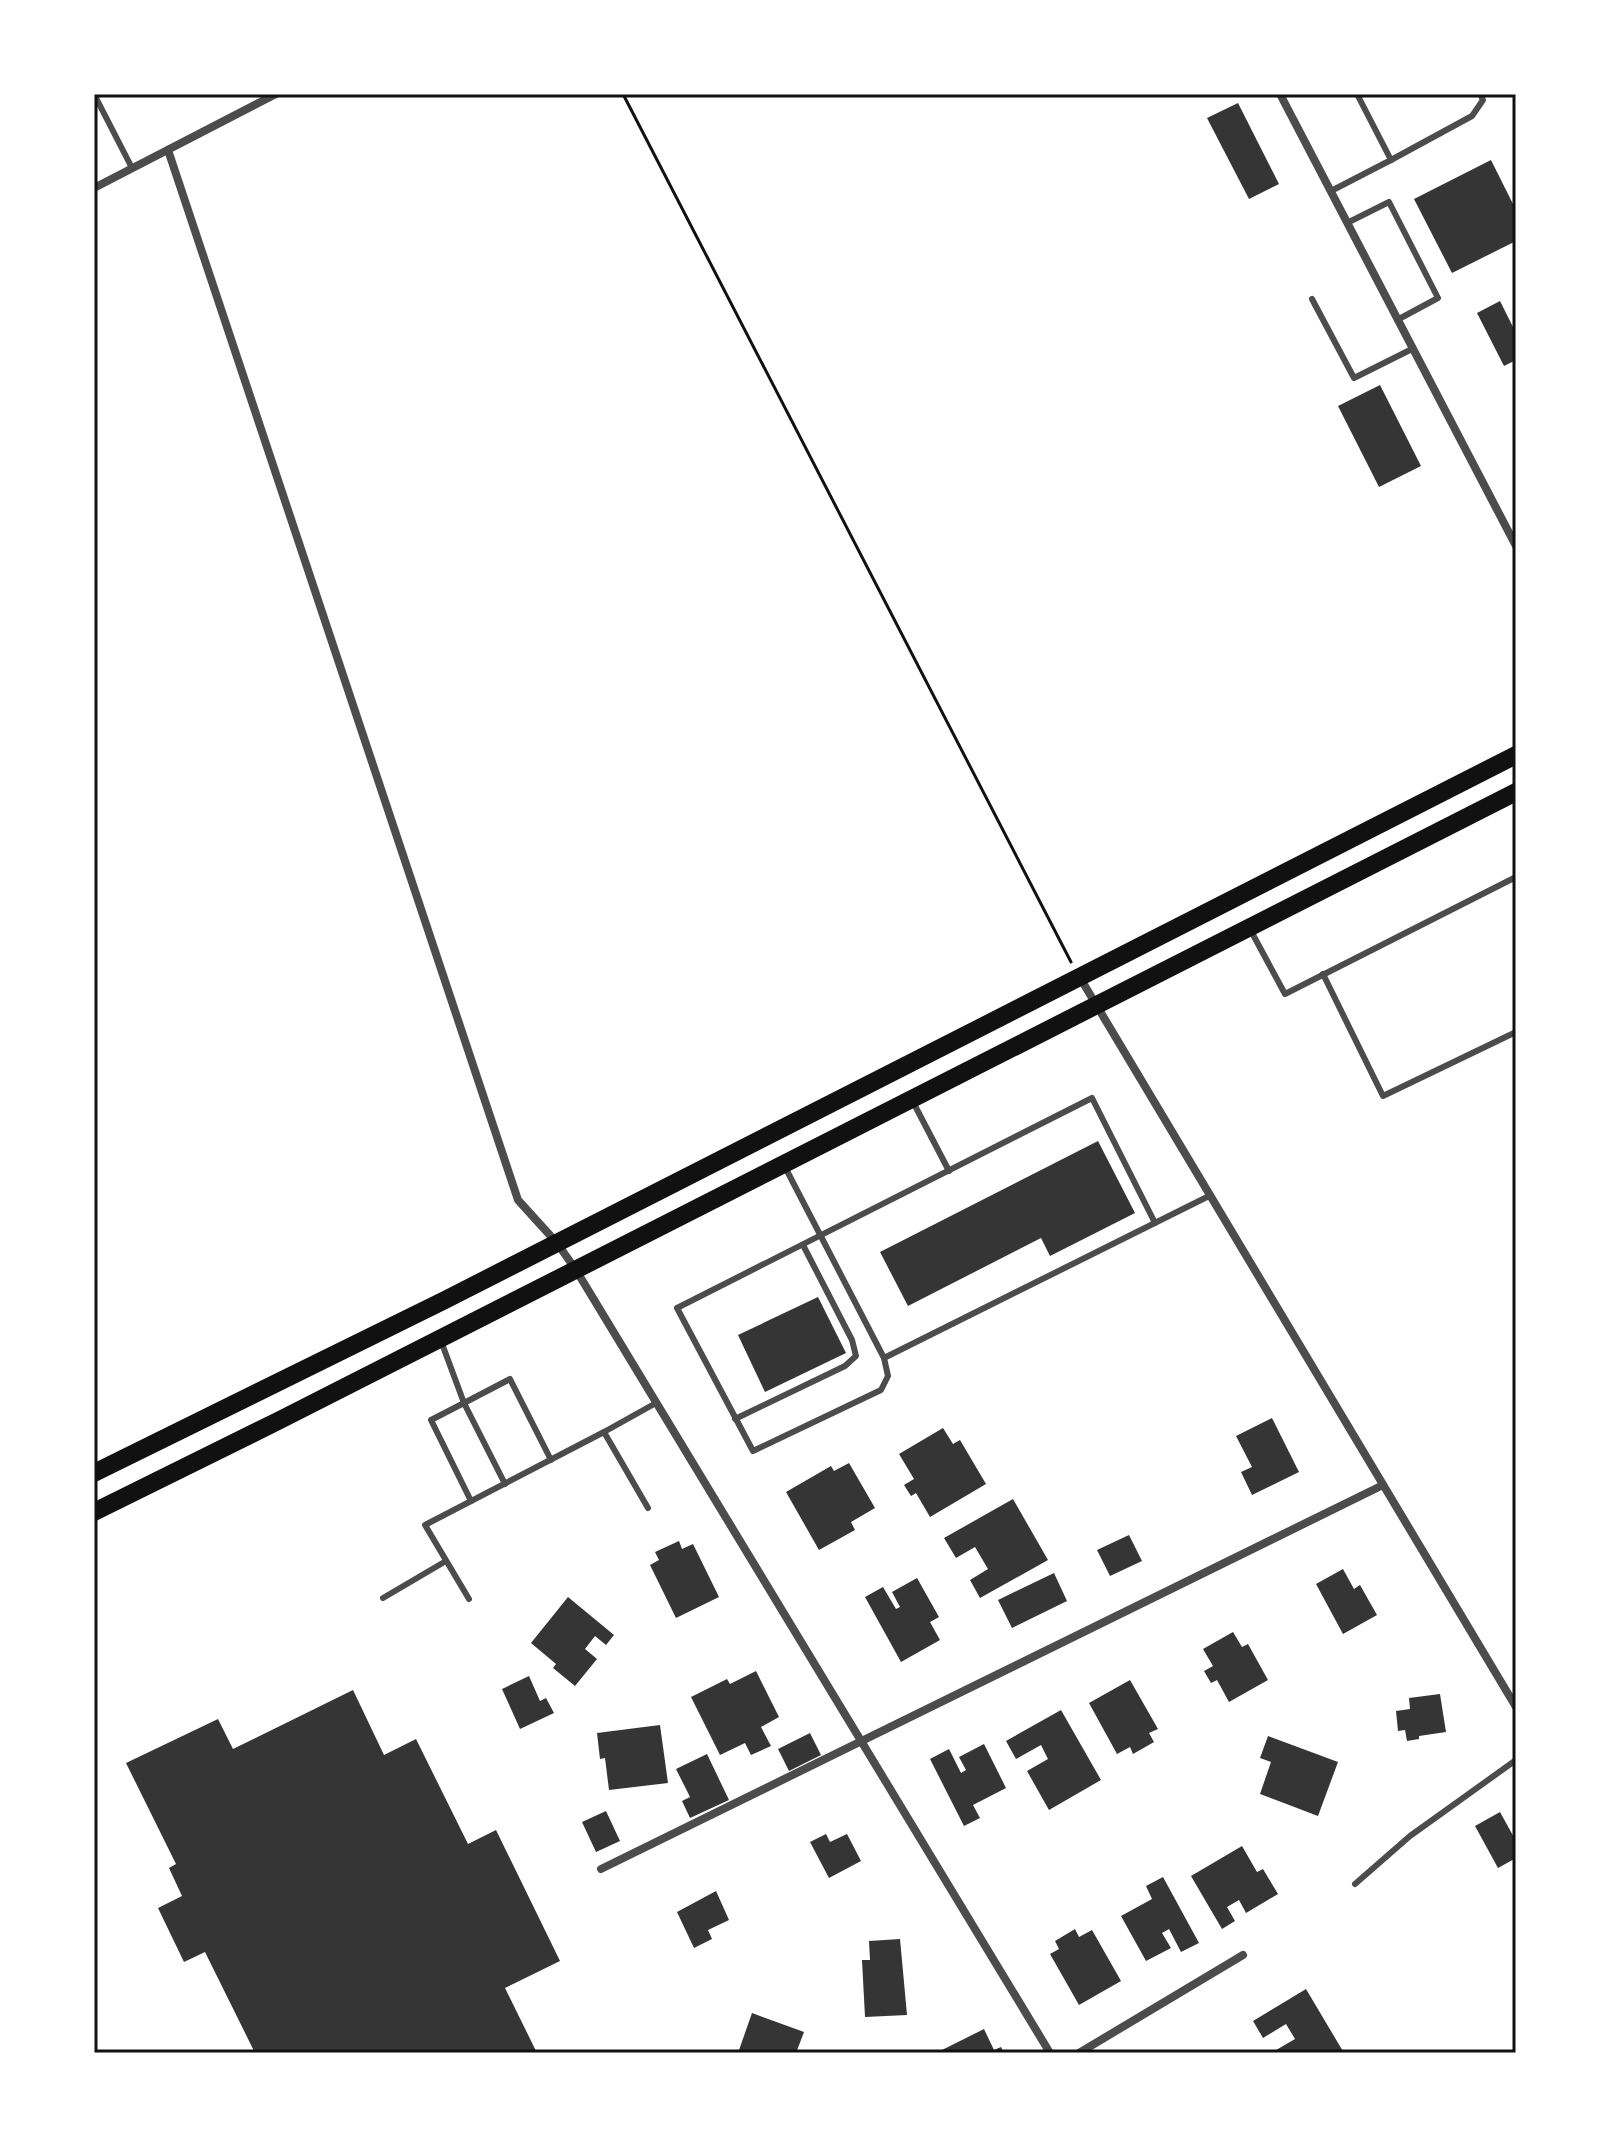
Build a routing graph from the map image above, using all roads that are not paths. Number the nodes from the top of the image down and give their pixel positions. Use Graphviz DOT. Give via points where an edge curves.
graph roads {
  1 [pos="94,94"];
  2 [pos="276,94"];
  3 [pos="1280,94"];
  4 [pos="1357,94"];
  5 [pos="1480,94"];
  6 [pos="168,150"];
  7 [pos="1391,160"];
  8 [pos="132,168"];
  9 [pos="94,188"];
  10 [pos="1331,191"];
  11 [pos="1347,223"];
  12 [pos="1312,299"];
  13 [pos="1397,320"];
  14 [pos="1412,349"];
  15 [pos="1516,546"];
  16 [pos="1516,755"];
  17 [pos="1516,792"];
  18 [pos="1516,877"];
  19 [pos="1250,928"];
  20 [pos="1323,974"];
  21 [pos="1078,976"];
  22 [pos="1096,1006"];
  23 [pos="1516,1032"];
  24 [pos="912,1100"];
  25 [pos="783,1164"];
  26 [pos="949,1171"];
  27 [pos="1209,1196"];
  28 [pos="1155,1223"];
  29 [pos="821,1236"];
  30 [pos="557,1243"];
  31 [pos="803,1245"];
  32 [pos="576,1270"];
  33 [pos="440,1339"];
  34 [pos="884,1358"];
  35 [pos="464,1403"];
  36 [pos="656,1403"];
  37 [pos="735,1419"];
  38 [pos="604,1432"];
  39 [pos="551,1460"];
  40 [pos="94,1473"];
  41 [pos="505,1484"];
  42 [pos="1383,1485"];
  43 [pos="471,1501"];
  44 [pos="648,1508"];
  45 [pos="94,1512"];
  46 [pos="446,1561"];
  47 [pos="383,1598"];
  48 [pos="469,1599"];
  49 [pos="1516,1707"];
  50 [pos="861,1741"];
  51 [pos="1516,1760"];
  52 [pos="601,1869"];
  53 [pos="1355,1884"];
  54 [pos="1243,1955"];
  55 [pos="1050,2053"];
  56 [pos="1079,2053"];
  1 -- 8 [label="lane"];
  2 -- 6 [label="street"];
  3 -- 10 [label="street"];
  4 -- 7 [label="lane"];
  5 -- 7 [label="lane" via="1483,100 1472,116"];
  6 -- 8 [label="street"];
  6 -- 30 [label="street" via="518,1200"];
  7 -- 10 [label="lane"];
  8 -- 9 [label="street"];
  10 -- 11 [label="street"];
  11 -- 13 [label="street"];
  11 -- 13 [label="lane" via="1389,202 1438,298"];
  12 -- 14 [label="lane" via="1354,378"];
  13 -- 14 [label="street"];
  14 -- 15 [label="street"];
  16 -- 21 [label="main road"];
  17 -- 19 [label="main road"];
  18 -- 20 [label="lane"];
  19 -- 20 [label="lane" via="1285,994"];
  19 -- 22 [label="main road"];
  20 -- 23 [label="lane" via="1383,1096"];
  21 -- 22 [label="street"];
  21 -- 30 [label="main road"];
  22 -- 24 [label="main road"];
  22 -- 27 [label="street"];
  24 -- 25 [label="main road"];
  24 -- 26 [label="lane"];
  25 -- 29 [label="lane"];
  25 -- 32 [label="main road"];
  26 -- 28 [label="lane" via="1092,1098"];
  26 -- 29 [label="lane"];
  27 -- 28 [label="lane"];
  27 -- 42 [label="street"];
  28 -- 34 [label="lane"];
  29 -- 31 [label="lane"];
  29 -- 34 [label="lane"];
  30 -- 32 [label="street"];
  30 -- 40 [label="main road"];
  31 -- 37 [label="lane" via="856,1356"];
  31 -- 37 [label="lane" via="677,1308"];
  32 -- 33 [label="main road"];
  32 -- 36 [label="street"];
  33 -- 35 [label="lane"];
  33 -- 45 [label="main road"];
  34 -- 37 [label="lane" via="888,1376 881,1390 753,1451"];
  35 -- 39 [label="lane" via="510,1379"];
  35 -- 41 [label="lane"];
  35 -- 43 [label="lane" via="431,1420"];
  36 -- 38 [label="lane"];
  36 -- 50 [label="street"];
  38 -- 39 [label="lane"];
  38 -- 44 [label="lane"];
  39 -- 41 [label="lane"];
  41 -- 43 [label="lane"];
  42 -- 49 [label="street"];
  42 -- 50 [label="street"];
  43 -- 46 [label="lane" via="425,1525"];
  46 -- 47 [label="lane"];
  46 -- 48 [label="lane"];
  50 -- 52 [label="street"];
  50 -- 55 [label="street"];
  51 -- 53 [label="lane" via="1410,1836"];
  54 -- 56 [label="street"];
}
